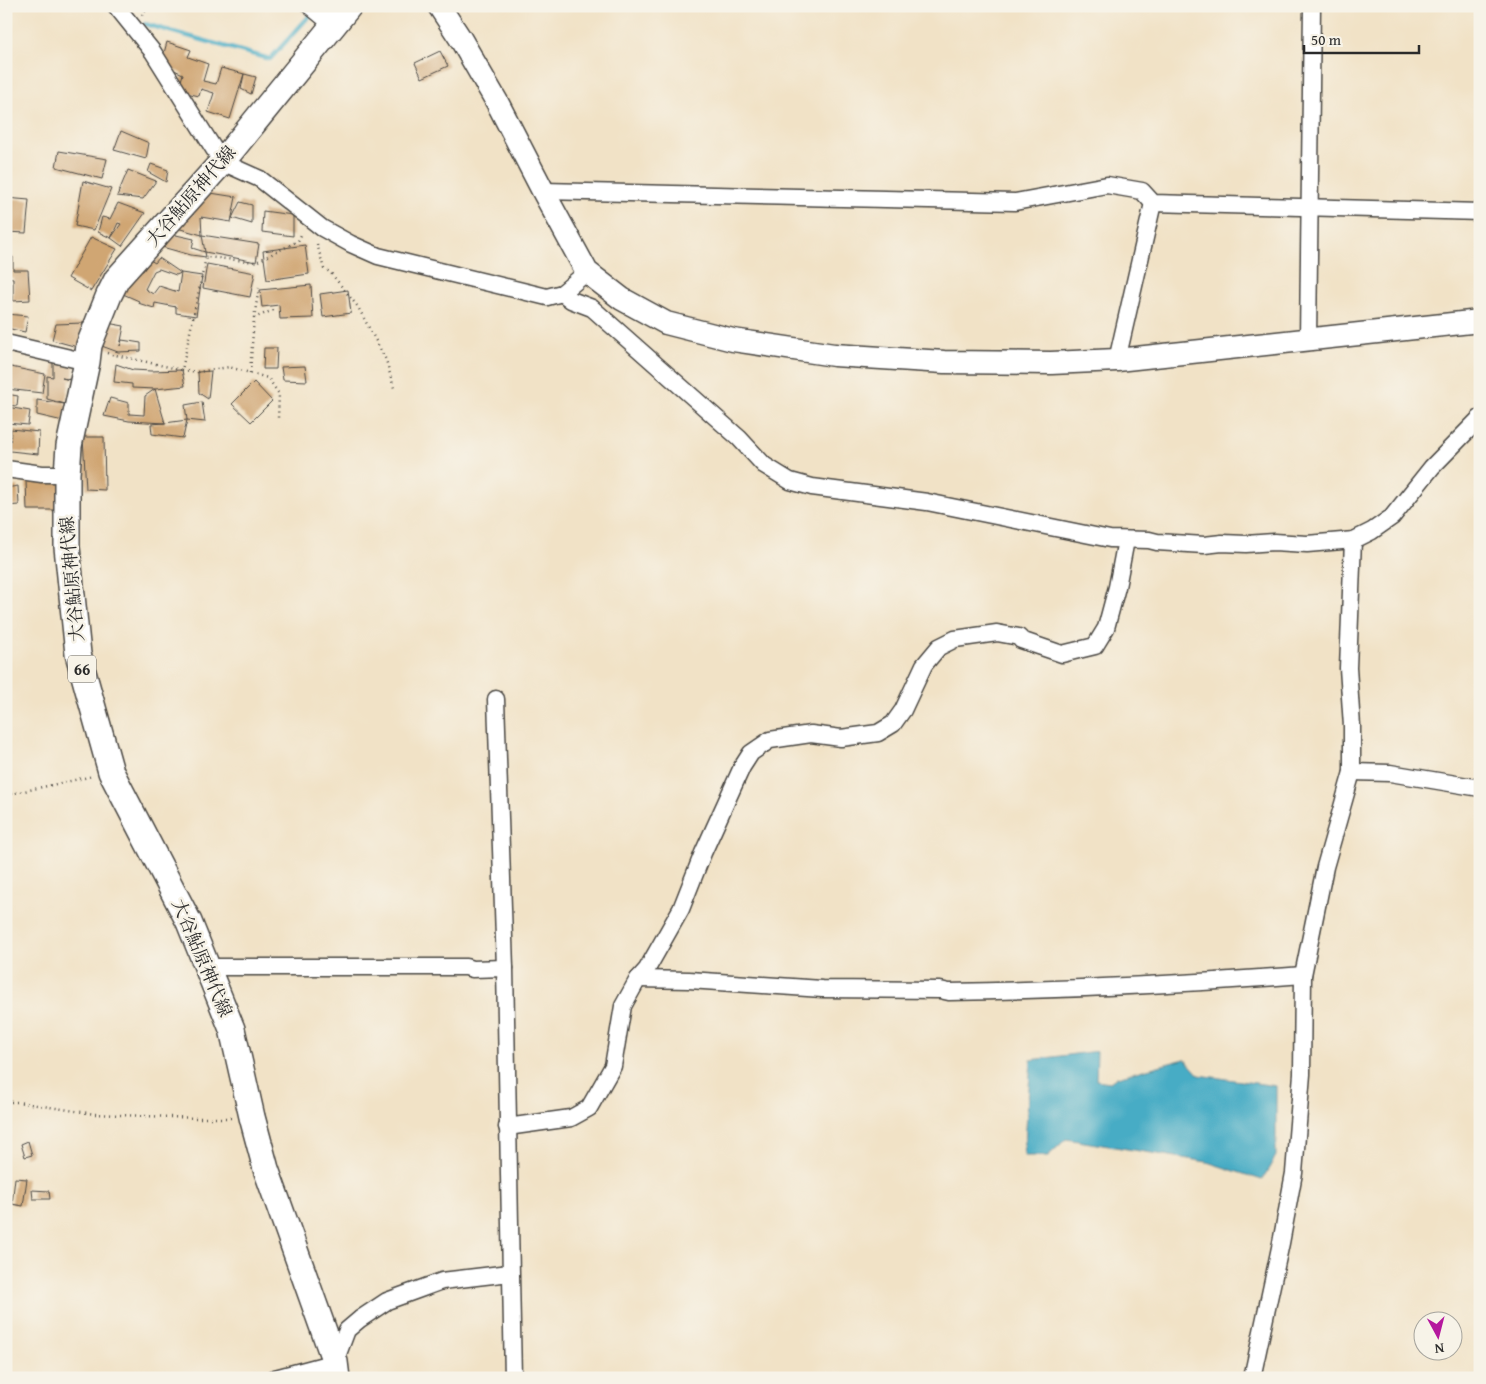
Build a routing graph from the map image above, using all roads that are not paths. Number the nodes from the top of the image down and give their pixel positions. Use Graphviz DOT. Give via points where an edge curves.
graph roads {
  1 [pos="116,6"];
  2 [pos="310,6"];
  3 [pos="439,6"];
  4 [pos="1312,6"];
  5 [pos="341,16"];
  6 [pos="222,162"];
  7 [pos="543,191"];
  8 [pos="1153,203"];
  9 [pos="1310,208"];
  10 [pos="1480,212"];
  11 [pos="587,272"];
  12 [pos="562,293"];
  13 [pos="1480,321"];
  14 [pos="1308,340"];
  15 [pos="6,343"];
  16 [pos="1117,360"];
  17 [pos="87,362"];
  18 [pos="1480,418"];
  19 [pos="6,469"];
  20 [pos="67,474"];
  21 [pos="1126,540"];
  22 [pos="1353,540"];
  23 [pos="496,699"];
  24 [pos="1352,772"];
  25 [pos="1480,788"];
  26 [pos="207,967"];
  27 [pos="505,968"];
  28 [pos="1303,975"];
  29 [pos="638,979"];
  30 [pos="507,1127"];
  31 [pos="510,1273"];
  32 [pos="336,1370"];
  33 [pos="275,1378"];
  34 [pos="513,1378"];
  35 [pos="1252,1378"];
  1 -- 6 [label="street" via="153,52"];
  2 -- 5 [label="street"];
  3 -- 7 [label="street" via="497,102"];
  4 -- 9 [label="street"];
  5 -- 6 [label="main road, 大谷鮎原神代線 / 66"];
  6 -- 12 [label="street" via="260,179 310,218 350,244 378,256 547,297"];
  6 -- 17 [label="main road, 大谷鮎原神代線 / 66" via="117,279 89,345"];
  7 -- 8 [label="street" via="1015,202 1107,185 1142,191"];
  7 -- 11 [label="street"];
  8 -- 9 [label="street"];
  8 -- 16 [label="street"];
  9 -- 10 [label="street"];
  9 -- 14 [label="street"];
  11 -- 12 [label="street"];
  11 -- 16 [label="street" via="622,299 666,323 733,340 834,354 944,362"];
  12 -- 21 [label="street" via="592,308 739,438 764,465 790,481 812,487 927,502"];
  13 -- 14 [label="street"];
  14 -- 16 [label="street"];
  15 -- 17 [label="street"];
  17 -- 20 [label="main road, 大谷鮎原神代線 / 66" via="69,446"];
  18 -- 22 [label="street" via="1432,468 1392,517"];
  19 -- 20 [label="street"];
  20 -- 26 [label="main road, 大谷鮎原神代線 / 66" via="67,547 78,654 111,772 189,922"];
  21 -- 22 [label="street" via="1204,545"];
  21 -- 29 [label="street" via="1106,628 1095,646 1062,654 1019,637 996,633 955,639 939,647 924,665 903,710 893,724 878,733 841,738 812,734 770,740 751,753 680,909 647,969"];
  22 -- 24 [label="street" via="1348,668"];
  23 -- 27 [label="street"];
  24 -- 25 [label="street" via="1390,773"];
  24 -- 28 [label="street" via="1325,867"];
  26 -- 27 [label="street"];
  26 -- 32 [label="main road, 大谷鮎原神代線 / 66" via="232,1030 266,1169"];
  27 -- 30 [label="street"];
  28 -- 29 [label="street" via="1045,990 949,992"];
  28 -- 35 [label="street" via="1302,1074 1294,1173"];
  29 -- 30 [label="street" via="623,1006 613,1066 589,1108 571,1118"];
  30 -- 31 [label="street"];
  31 -- 32 [label="street" via="442,1281 387,1301 347,1330"];
  31 -- 34 [label="street"];
  32 -- 33 [label="street"];
}
